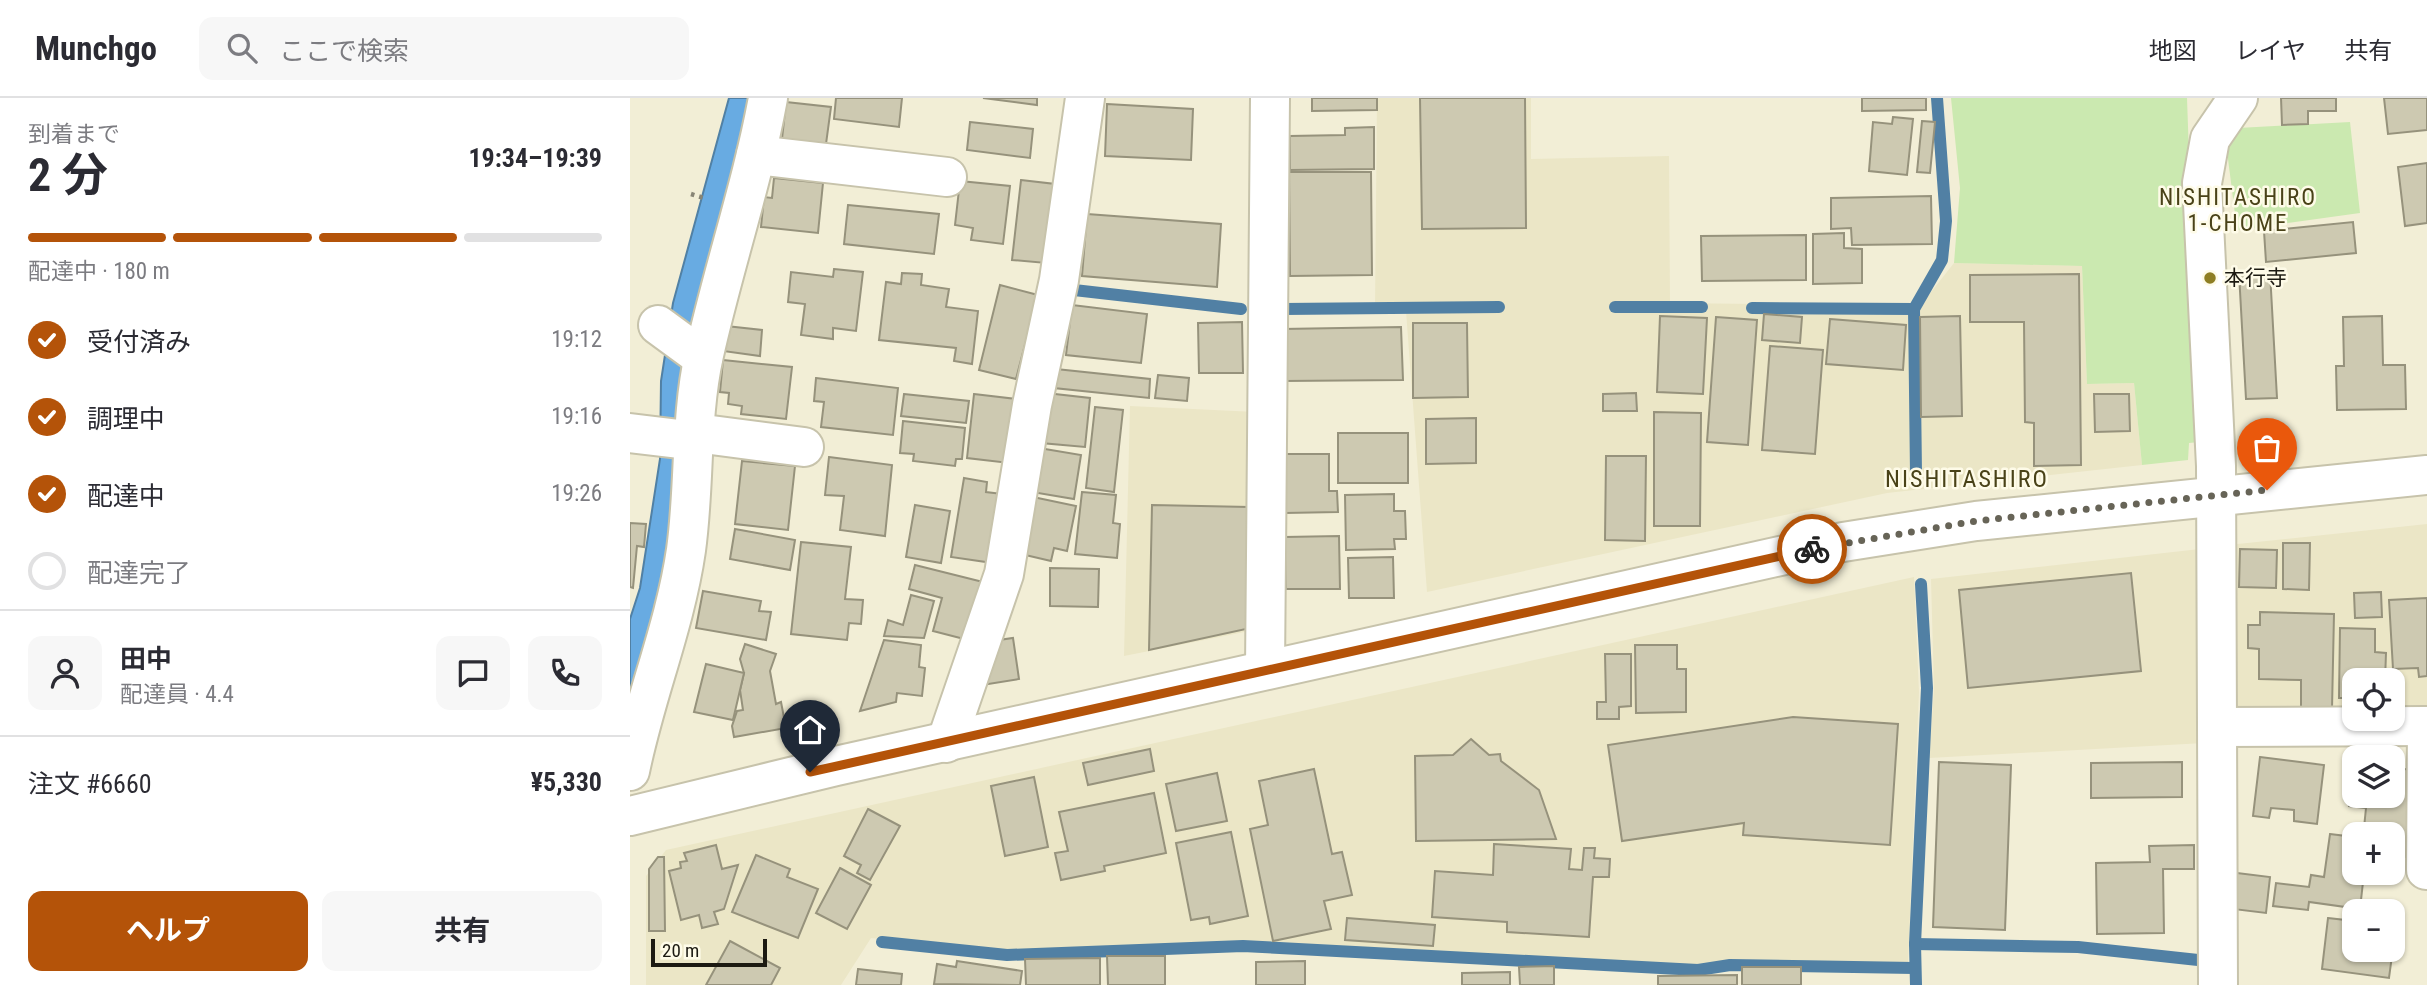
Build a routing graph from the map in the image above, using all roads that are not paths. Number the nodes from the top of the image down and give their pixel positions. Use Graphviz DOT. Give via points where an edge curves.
graph roads {
  1 [pos="768,98"];
  2 [pos="1084,98"];
  3 [pos="1270,98"];
  4 [pos="2238,98"];
  5 [pos="756,155"];
  6 [pos="947,177"];
  7 [pos="658,325"];
  8 [pos="703,358"];
  9 [pos="640,434"];
  10 [pos="696,437"];
  11 [pos="804,447"];
  12 [pos="2427,475"];
  13 [pos="2214,495"];
  14 [pos="1265,670"];
  15 [pos="2427,726"];
  16 [pos="2218,727"];
  17 [pos="946,743"];
  18 [pos="630,771"];
  19 [pos="630,816"];
  20 [pos="2426,870"];
  21 [pos="2218,985"];
  1 -- 5 [label="main road"];
  2 -- 17 [label="main road" via="1059,280 1004,573"];
  3 -- 14 [label="main road"];
  4 -- 13 [label="main road" via="2210,139 2202,184"];
  5 -- 6 [label="main road"];
  5 -- 8 [label="main road"];
  7 -- 8 [label="main road"];
  8 -- 10 [label="main road"];
  9 -- 10 [label="main road"];
  10 -- 11 [label="main road"];
  10 -- 18 [label="main road" via="686,550 674,619"];
  12 -- 13 [label="main road"];
  13 -- 14 [label="main road" via="1976,521 1843,542"];
  13 -- 16 [label="main road"];
  14 -- 17 [label="main road"];
  15 -- 16 [label="main road"];
  15 -- 20 [label="main road"];
  16 -- 21 [label="main road"];
  17 -- 19 [label="main road"];
}
